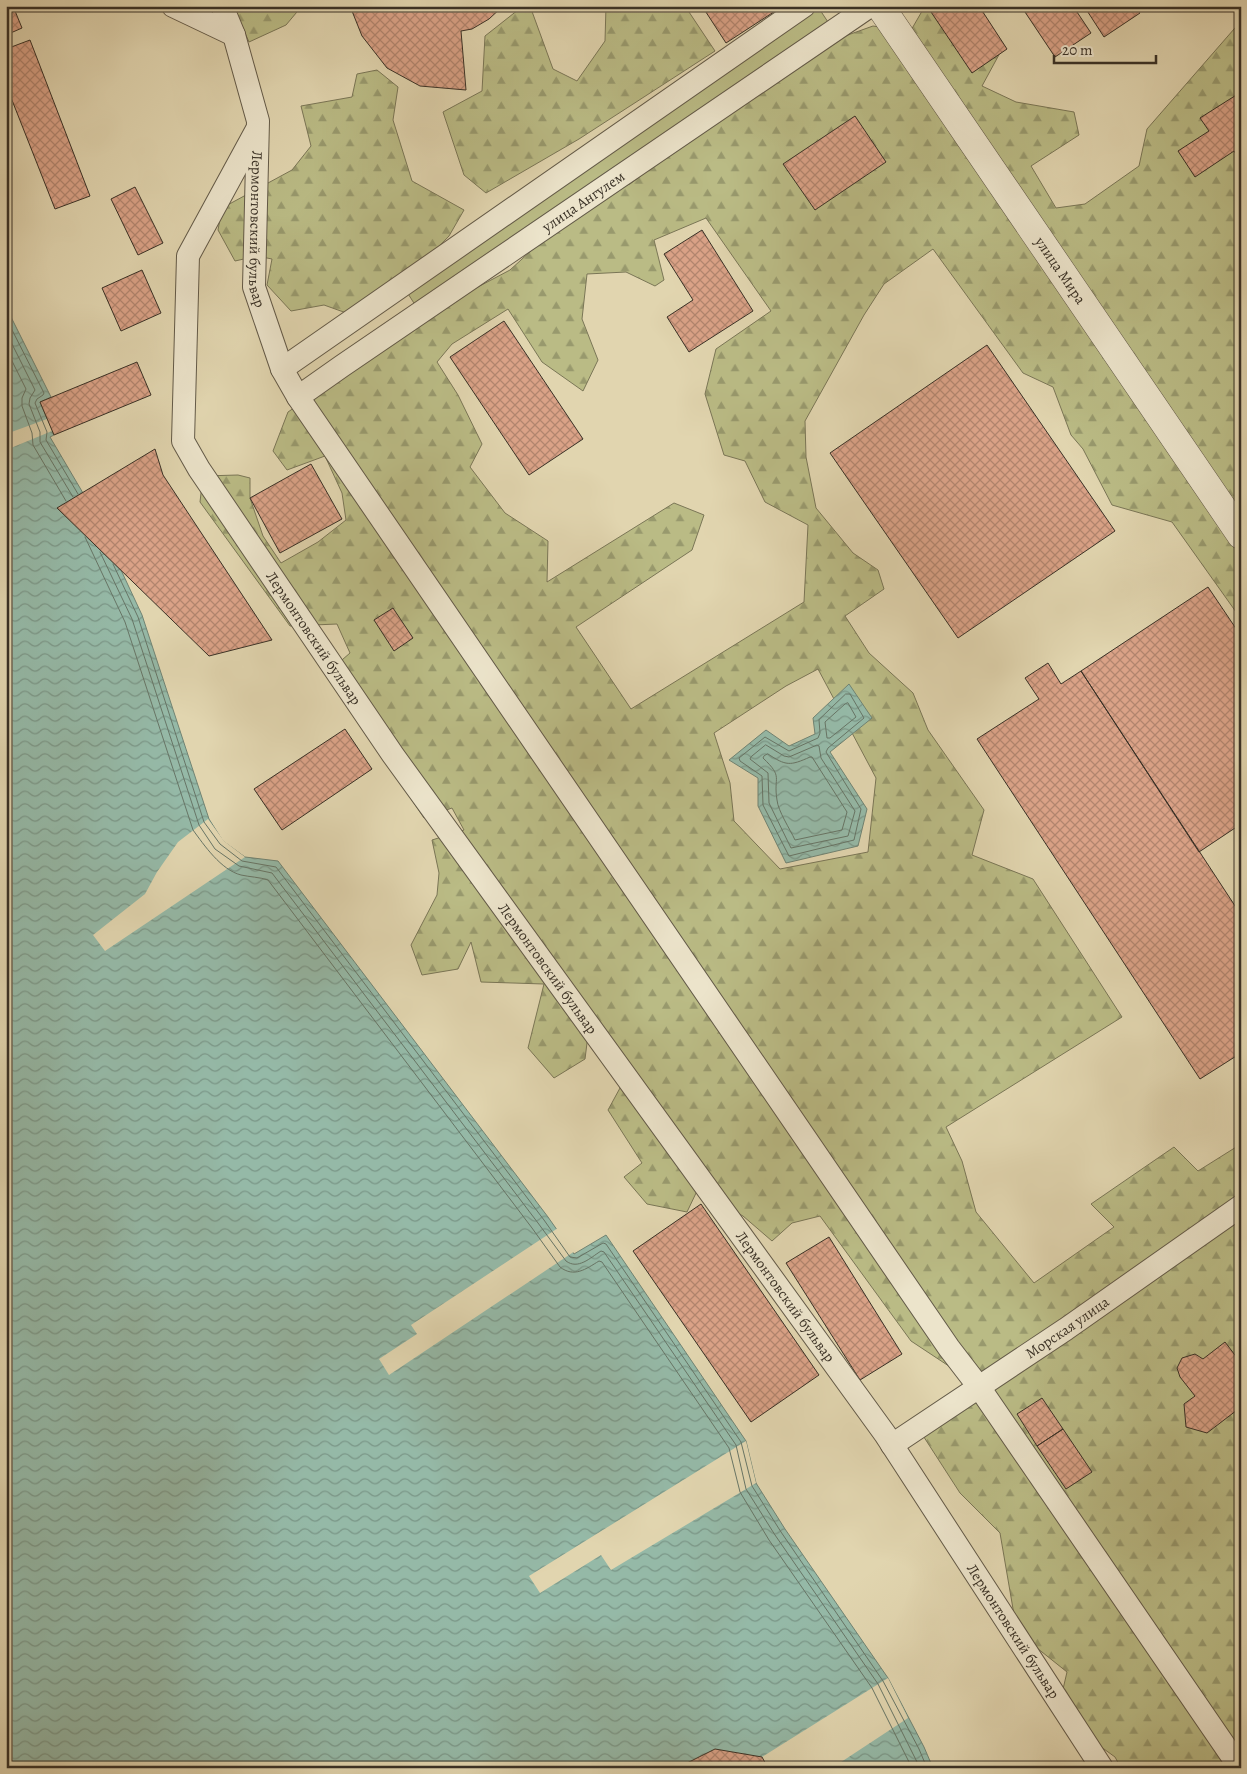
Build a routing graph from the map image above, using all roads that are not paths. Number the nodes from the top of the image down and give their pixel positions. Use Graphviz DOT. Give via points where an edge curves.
graph roads {
  1 [pos="174,6"];
  2 [pos="222,6"];
  3 [pos="804,6"];
  4 [pos="870,6"];
  5 [pos="880,6"];
  6 [pos="234,35"];
  7 [pos="258,128"];
  8 [pos="282,369"];
  9 [pos="298,397"];
  10 [pos="1241,535"];
  11 [pos="1241,1206"];
  12 [pos="980,1387"];
  13 [pos="892,1445"];
  14 [pos="1102,1768"];
  15 [pos="1240,1768"];
  1 -- 6 [label="street"];
  2 -- 6 [label="street, Лермонтовский бульвар"];
  3 -- 8 [label="street"];
  4 -- 9 [label="street, улица Ангулем"];
  5 -- 10 [label="street, улица Мира"];
  6 -- 7 [label="street, Лермонтовский бульвар"];
  7 -- 8 [label="street, Лермонтовский бульвар" via="254,287"];
  7 -- 13 [label="street, Лермонтовский бульвар" via="188,256 183,441 393,755"];
  8 -- 9 [label="street, Лермонтовский бульвар"];
  9 -- 12 [label="street, Лермонтовский бульвар" via="949,1348"];
  11 -- 12 [label="street, Морская улица"];
  12 -- 13 [label="street, Морская улица"];
  12 -- 15 [label="street, Лермонтовский бульвар"];
  13 -- 14 [label="street, Лермонтовский бульвар"];
}
